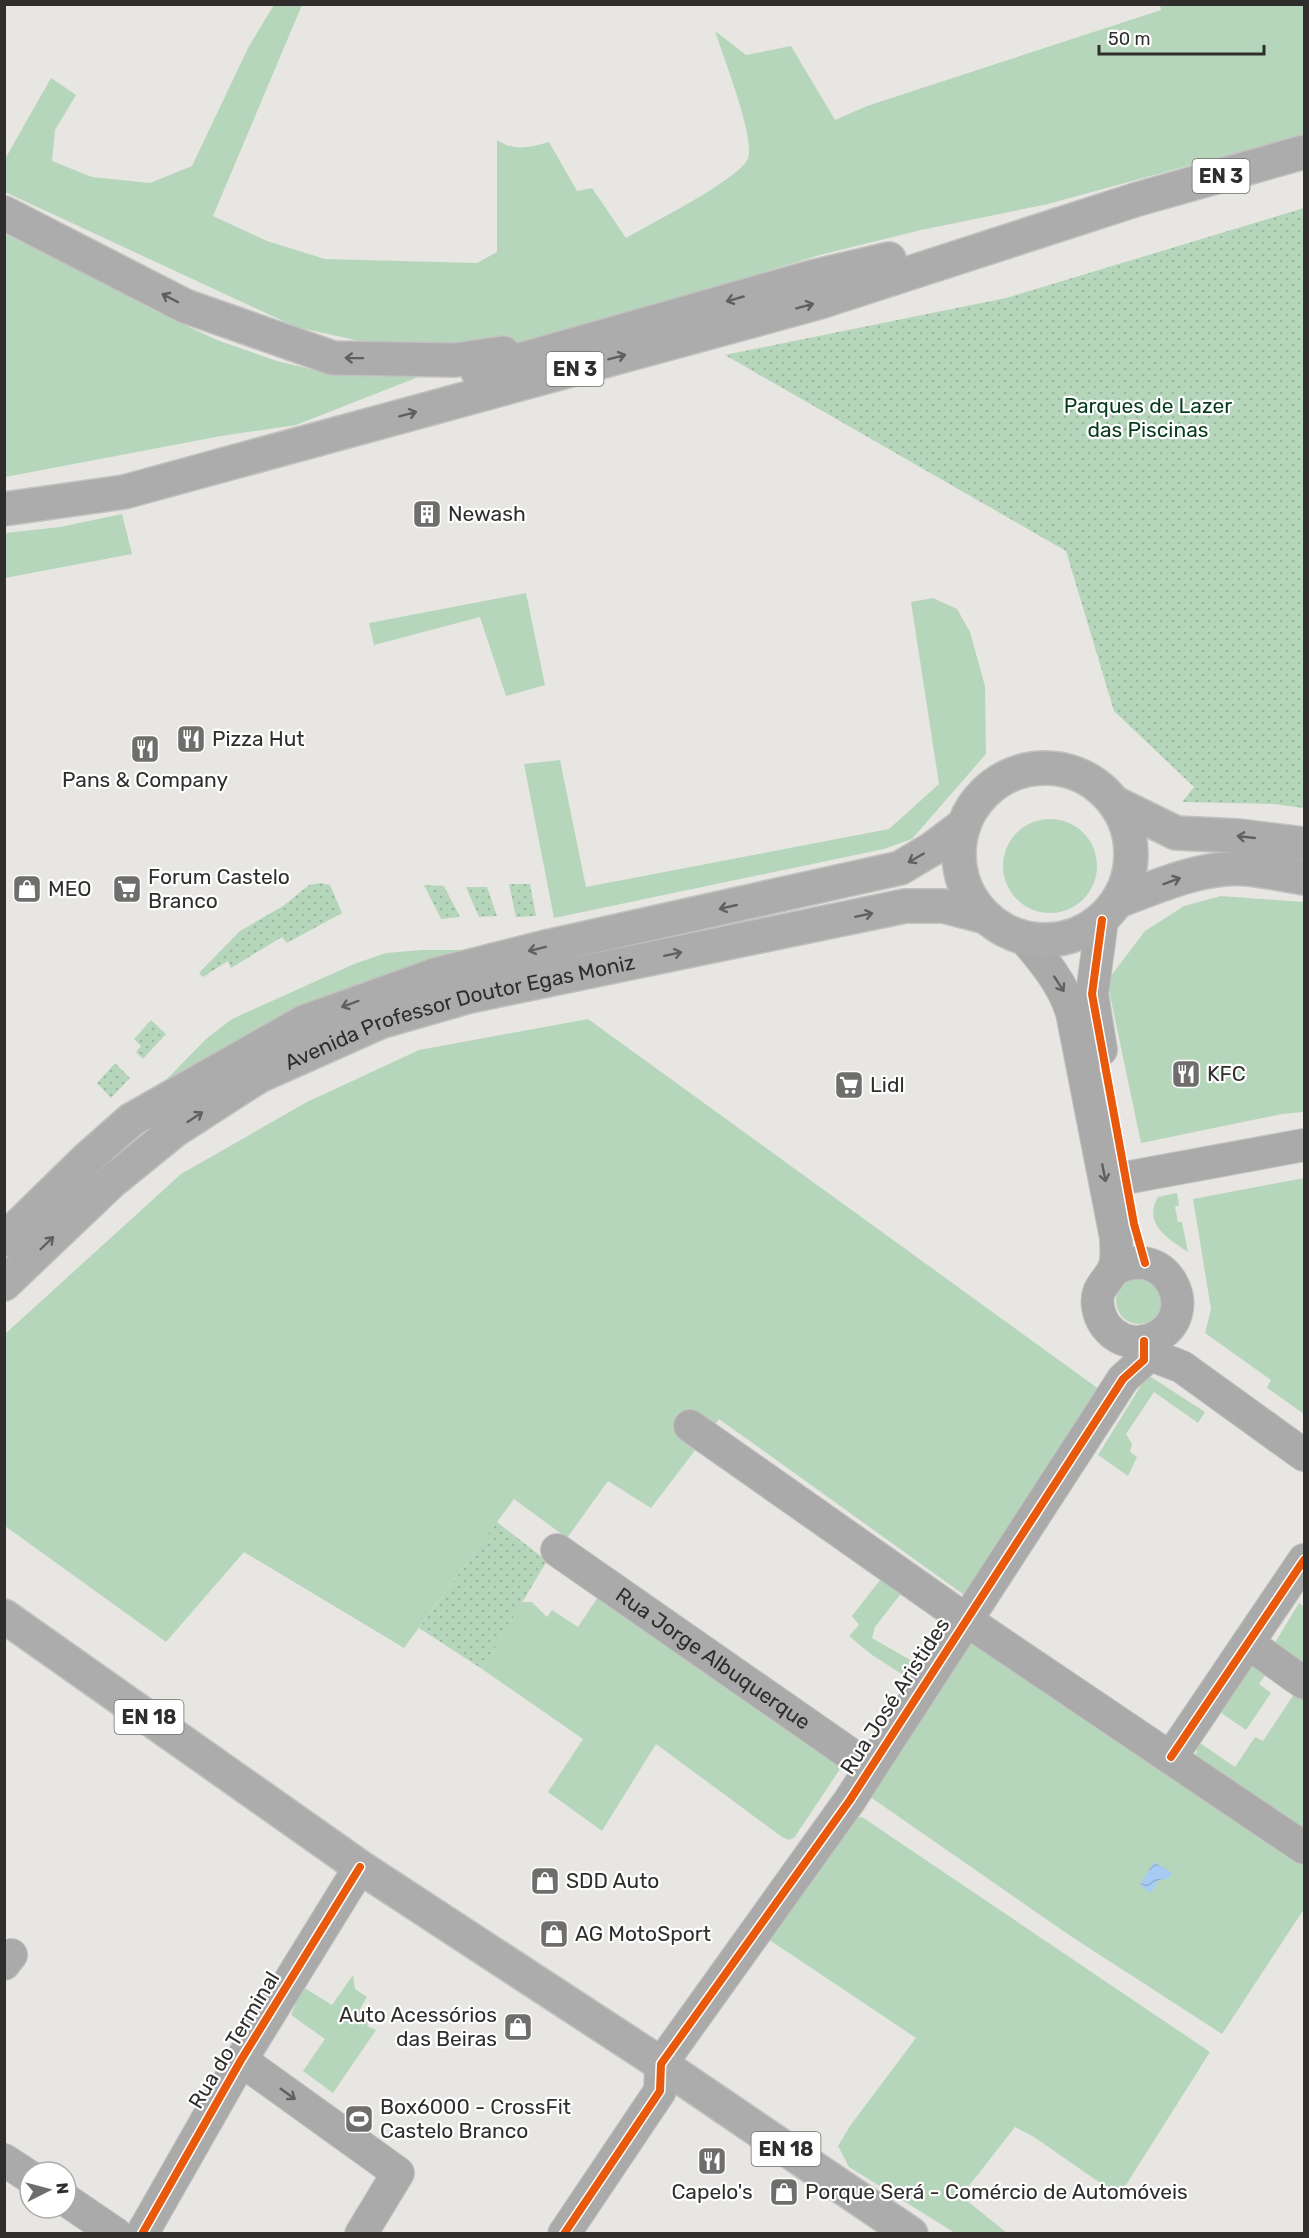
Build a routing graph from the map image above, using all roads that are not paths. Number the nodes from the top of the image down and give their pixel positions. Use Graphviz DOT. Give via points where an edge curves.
graph roads {
  1 [pos="1305,152"];
  2 [pos="1138,199"];
  3 [pos="4,213"];
  4 [pos="579,342"];
  5 [pos="4,493"];
  6 [pos="4,509"];
  7 [pos="1114,803"];
  8 [pos="964,825"];
  9 [pos="1305,844"];
  10 [pos="1305,878"];
  11 [pos="1110,910"];
  12 [pos="986,918"];
  13 [pos="1024,938"];
  14 [pos="1305,1145"];
  15 [pos="1125,1178"];
  16 [pos="4,1240"];
  17 [pos="1145,1263"];
  18 [pos="1114,1270"];
  19 [pos="4,1284"];
  20 [pos="1145,1337"];
  21 [pos="690,1426"];
  22 [pos="1305,1455"];
  23 [pos="557,1550"];
  24 [pos="1305,1560"];
  25 [pos="4,1616"];
  26 [pos="966,1620"];
  27 [pos="1248,1643"];
  28 [pos="1305,1683"];
  29 [pos="1171,1757"];
  30 [pos="870,1768"];
  31 [pos="1305,1848"];
  32 [pos="360,1867"];
  33 [pos="241,2060"];
  34 [pos="661,2064"];
  35 [pos="4,2160"];
  36 [pos="18,2169"];
  37 [pos="78,2208"];
  38 [pos="116,2234"];
  39 [pos="142,2234"];
  40 [pos="361,2234"];
  41 [pos="564,2234"];
  42 [pos="910,2234"];
  1 -- 2 [label="main road, EN 3"];
  2 -- 4 [label="main road, EN 3, one-way" via="812,277"];
  6 -- 2 [label="main road, EN 3, one-way" via="124,492 820,302"];
  4 -- 3 [label="main road, one-way" via="455,360 333,358 185,306"];
  4 -- 5 [label="main road, EN 3" via="122,475"];
  7 -- 8 [label="main road" via="1096,785 1074,773 1052,768 1029,769 1008,776 989,789 974,805"];
  9 -- 7 [label="main road, one-way" via="1176,833"];
  7 -- 11 [label="main road" via="1126,826 1131,852 1128,878"];
  8 -- 12 [label="main road" via="959,850 962,875 971,898"];
  8 -- 16 [label="main road, Avenida Professor Doutor Egas Moniz, one-way" via="900,868 447,972 304,1022 131,1120"];
  11 -- 10 [label="main road, one-way" via="1185,876 1215,871 1247,869"];
  11 -- 13 [label="main road" via="1086,930 1067,938"];
  11 -- 15 [label="street" via="1092,994"];
  12 -- 13 [label="main road"];
  19 -- 12 [label="main road, Avenida Professor Doutor Egas Moniz, one-way" via="111,1182 175,1131 259,1076 380,1022 470,996 905,906 944,906"];
  13 -- 18 [label="street, one-way" via="1067,995 1072,1013 1116,1238"];
  14 -- 15 [label="street"];
  15 -- 17 [label="street"];
  17 -- 18 [label="street" via="1128,1263"];
  17 -- 20 [label="street" via="1156,1266 1172,1282 1178,1305"];
  18 -- 20 [label="street" via="1099,1292 1098,1305 1107,1327"];
  20 -- 22 [label="street" via="1173,1348 1182,1367"];
  20 -- 26 [label="street, Rua José Aristides" via="1144,1360 1123,1379"];
  21 -- 26 [label="street"];
  23 -- 30 [label="street, Rua Jorge Albuquerque"];
  24 -- 27 [label="street"];
  25 -- 32 [label="main road, EN 18"];
  26 -- 29 [label="street"];
  26 -- 30 [label="street, Rua José Aristides"];
  27 -- 28 [label="street"];
  27 -- 29 [label="street"];
  29 -- 31 [label="street"];
  30 -- 34 [label="street, Rua José Aristides"];
  32 -- 33 [label="street, Rua do Terminal"];
  32 -- 34 [label="main road, EN 18"];
  33 -- 39 [label="street, Rua do Terminal"];
  33 -- 40 [label="street, one-way" via="398,2173"];
  34 -- 41 [label="street" via="660,2091"];
  34 -- 42 [label="main road, EN 18"];
  35 -- 36 [label="street"];
  37 -- 38 [label="street"];
}
